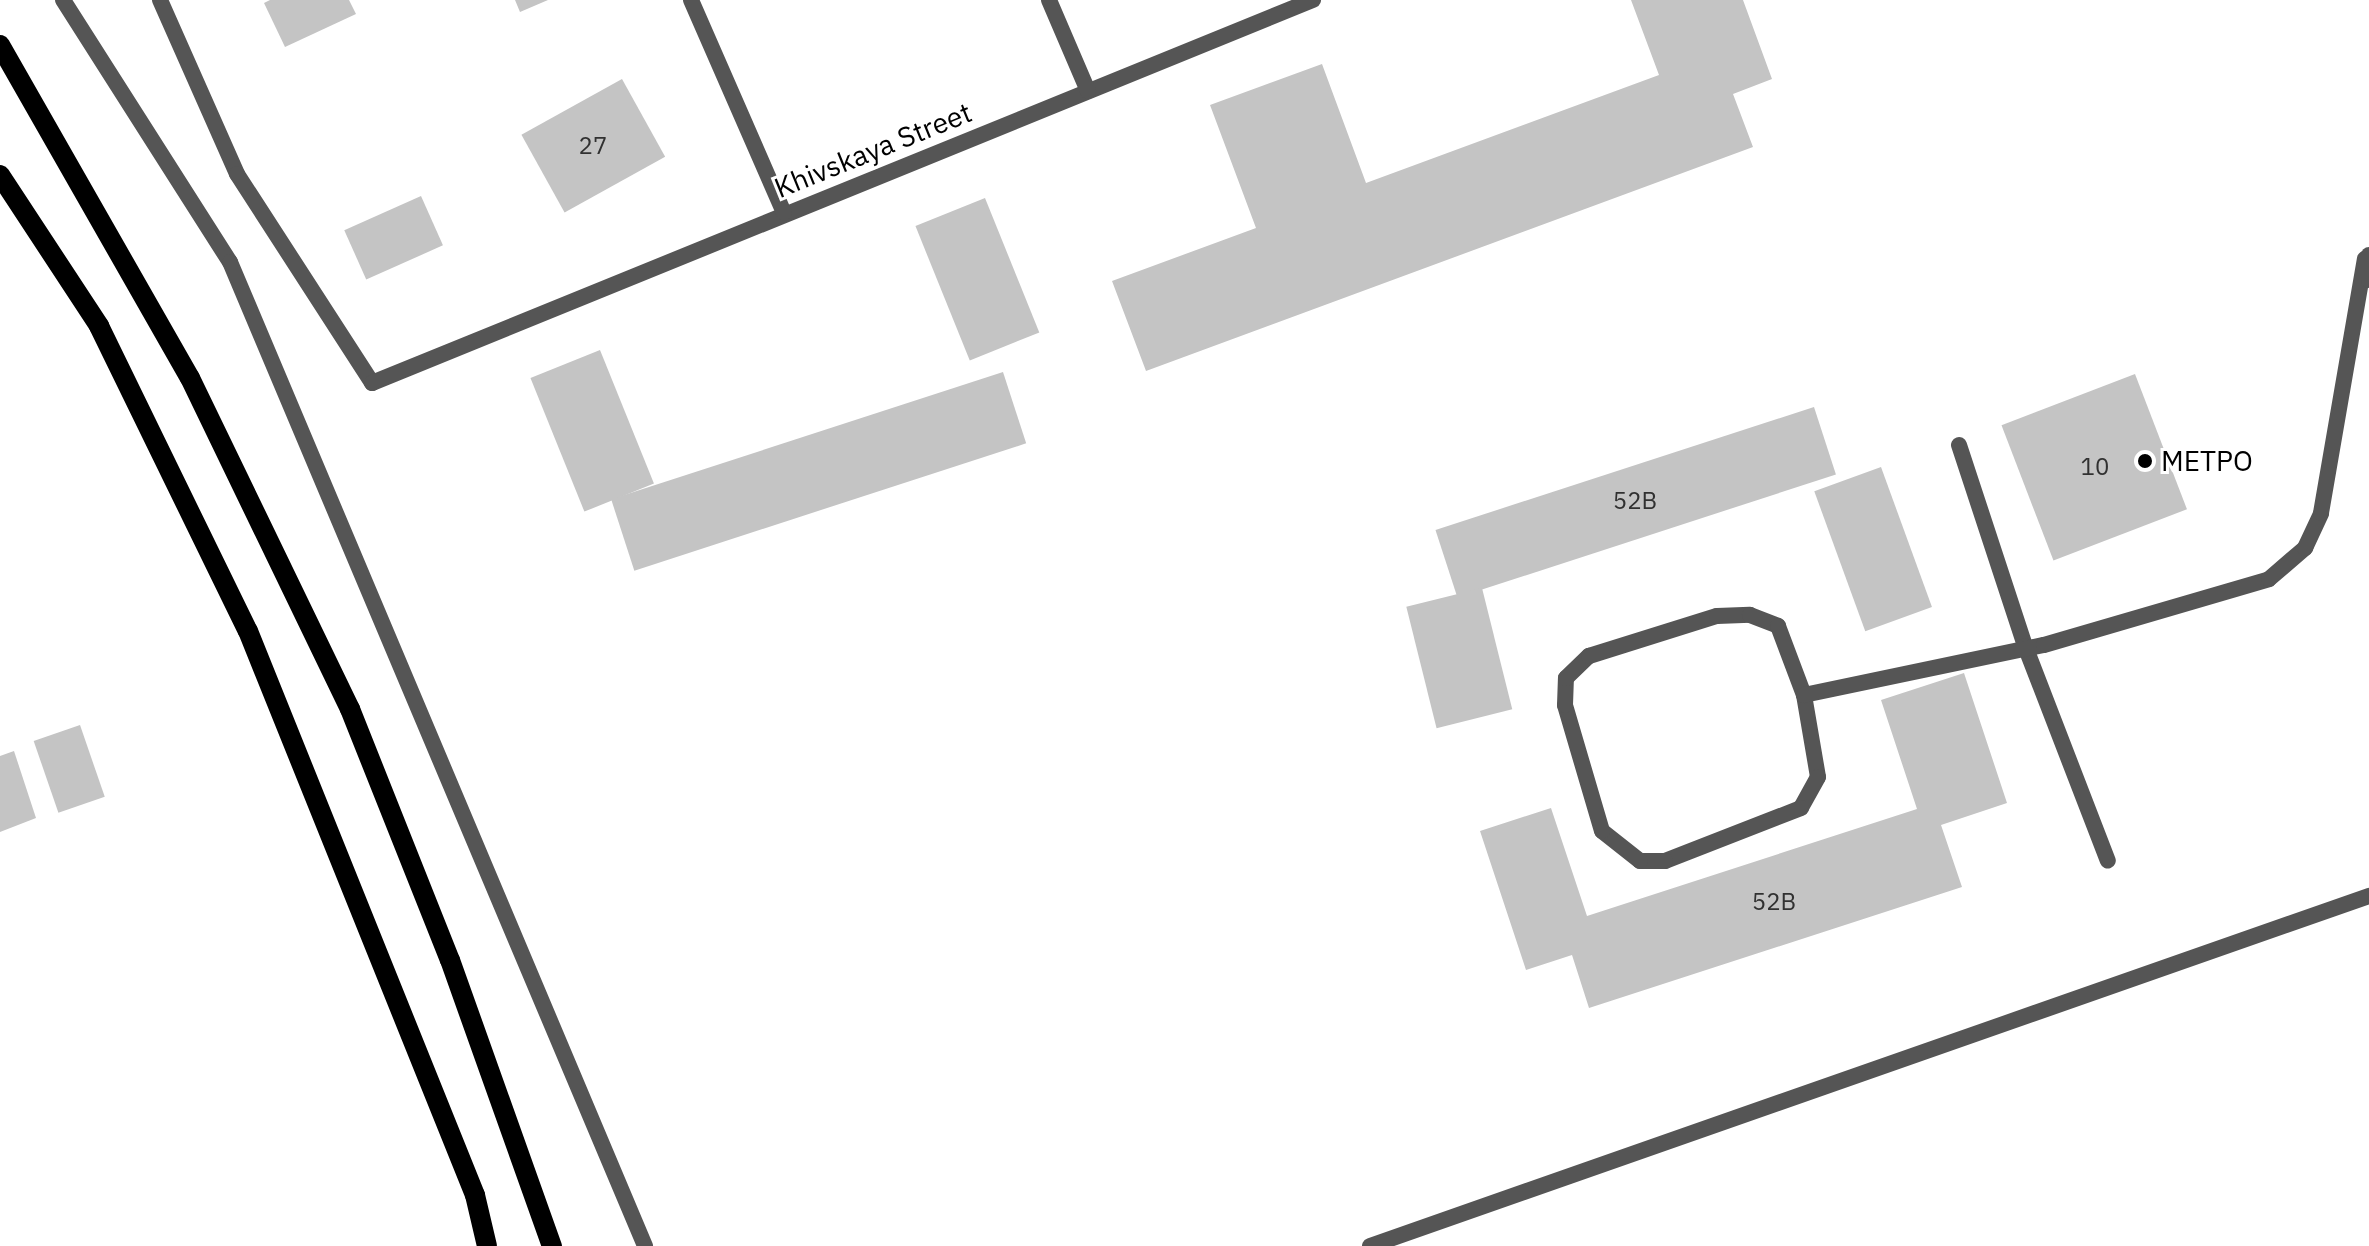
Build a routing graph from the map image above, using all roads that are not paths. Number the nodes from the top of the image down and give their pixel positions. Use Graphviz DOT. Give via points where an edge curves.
graph roads {
  1 [pos="63,0"];
  2 [pos="160,0"];
  3 [pos="691,0"];
  4 [pos="1049,0"];
  5 [pos="1313,0"];
  6 [pos="0,45"];
  7 [pos="1088,91"];
  8 [pos="0,175"];
  9 [pos="784,213"];
  10 [pos="2367,256"];
  11 [pos="2369,280"];
  12 [pos="1959,445"];
  13 [pos="2025,646"];
  14 [pos="1804,695"];
  15 [pos="2108,861"];
  16 [pos="2369,896"];
  17 [pos="487,1246"];
  18 [pos="552,1246"];
  19 [pos="645,1246"];
  20 [pos="1370,1246"];
  1 -- 19 [label="street" via="230,262"];
  2 -- 9 [label="street, Khivskaya Street" via="237,174 372,383 456,354"];
  3 -- 9 [label="street"];
  4 -- 7 [label="street"];
  5 -- 7 [label="street, Khivskaya Street"];
  6 -- 18 [label="main road" via="190,378 344,697 450,960"];
  7 -- 9 [label="street, Khivskaya Street"];
  8 -- 17 [label="main road" via="99,326 248,631 475,1195"];
  10 -- 11 [label="street"];
  10 -- 13 [label="street" via="2321,513 2305,548 2269,579"];
  12 -- 13 [label="street"];
  13 -- 14 [label="street"];
  13 -- 15 [label="street"];
  14 -- 14 [label="street" via="1778,626 1750,615 1717,616 1589,656 1566,678 1565,705 1602,831 1640,861 1665,861 1801,808 1818,777"];
  16 -- 20 [label="street"];
}
